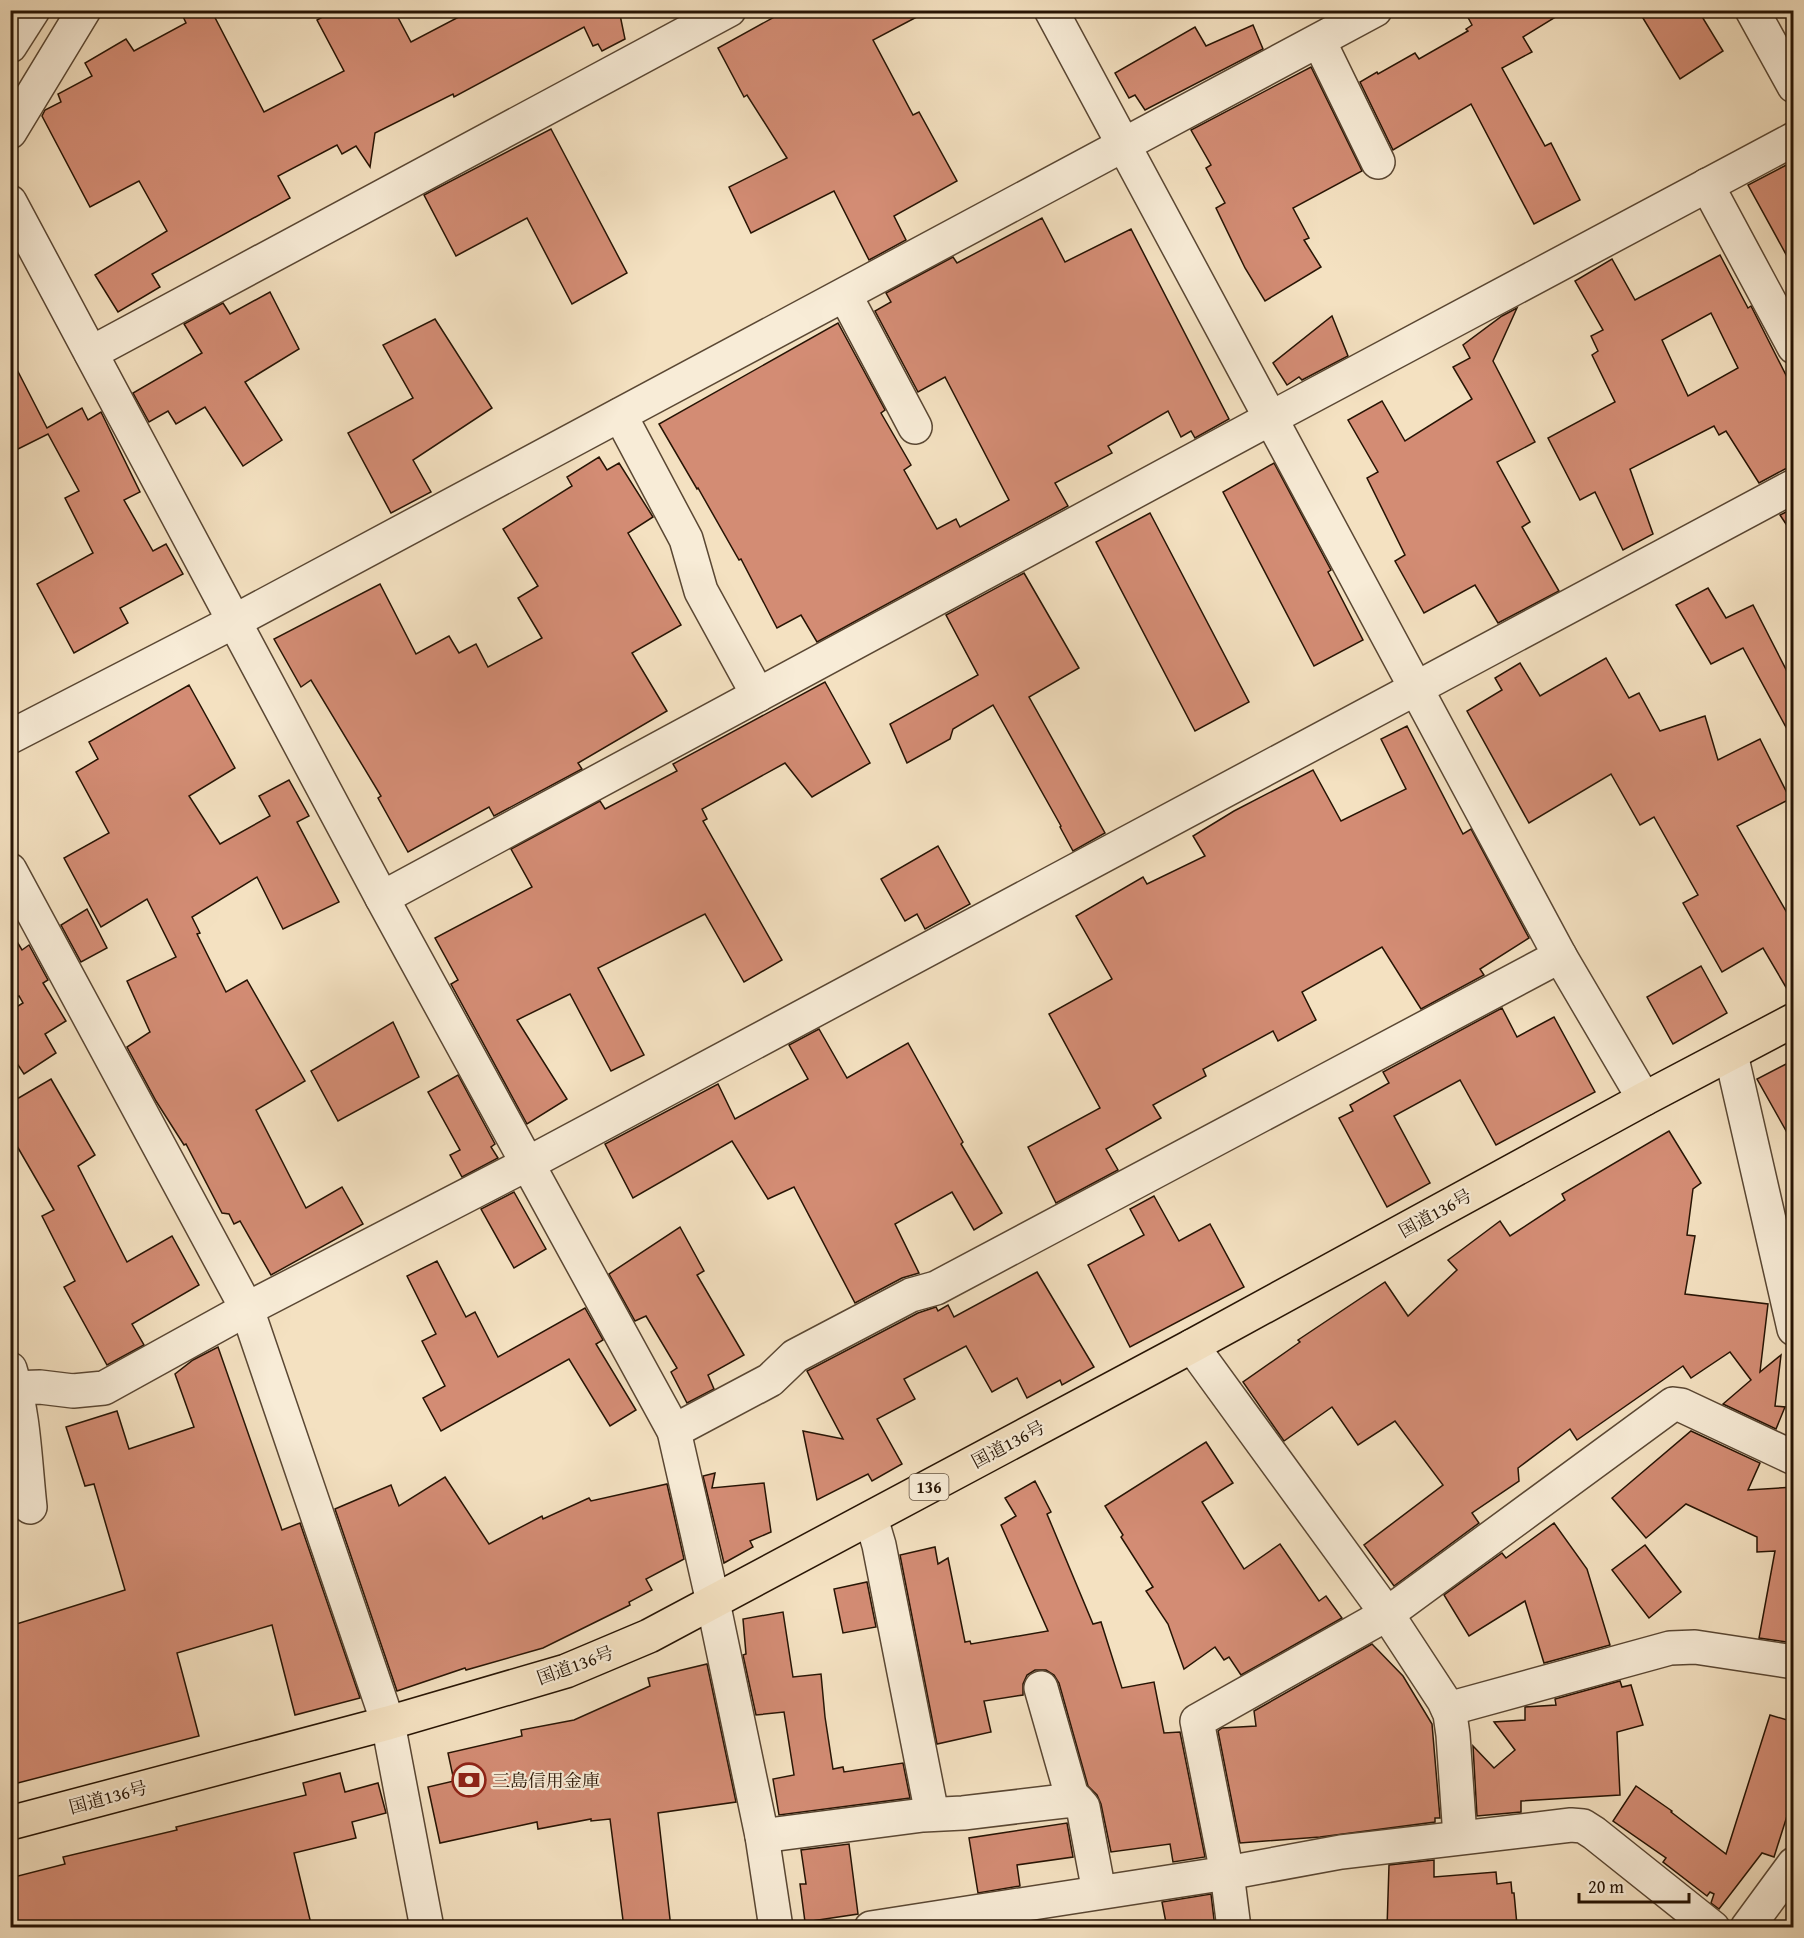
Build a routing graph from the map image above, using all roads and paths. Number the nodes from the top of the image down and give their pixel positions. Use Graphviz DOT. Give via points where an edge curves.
graph roads {
  1 [pos="33,10"];
  2 [pos="84,10"];
  3 [pos="729,10"];
  4 [pos="1051,10"];
  5 [pos="1375,10"];
  6 [pos="1752,10"];
  7 [pos="1321,29"];
  8 [pos="10,46"];
  9 [pos="1794,86"];
  10 [pos="10,132"];
  11 [pos="1794,139"];
  12 [pos="1123,146"];
  13 [pos="1378,162"];
  14 [pos="1707,185"];
  15 [pos="10,202"];
  16 [pos="844,295"];
  17 [pos="1794,347"];
  18 [pos="91,352"];
  19 [pos="620,415"];
  20 [pos="1271,418"];
  21 [pos="915,427"];
  22 [pos="1794,486"];
  23 [pos="235,621"];
  24 [pos="1417,689"];
  25 [pos="758,695"];
  26 [pos="10,737"];
  27 [pos="10,870"];
  28 [pos="382,898"];
  29 [pos="1560,956"];
  30 [pos="1794,1020"];
  31 [pos="1731,1054"];
  32 [pos="1644,1099"];
  33 [pos="527,1164"];
  34 [pos="247,1309"];
  35 [pos="1794,1329"];
  36 [pos="1192,1346"];
  37 [pos="12,1381"];
  38 [pos="674,1431"];
  39 [pos="1794,1458"];
  40 [pos="30,1507"];
  41 [pos="871,1518"];
  42 [pos="713,1602"];
  43 [pos="1388,1614"];
  44 [pos="1794,1662"];
  45 [pos="1041,1688"];
  46 [pos="1448,1709"];
  47 [pos="388,1723"];
  48 [pos="1072,1800"];
  49 [pos="932,1814"];
  50 [pos="10,1823"];
  51 [pos="762,1836"];
  52 [pos="1460,1837"];
  53 [pos="1794,1864"];
  54 [pos="1227,1873"];
  55 [pos="1099,1892"];
  56 [pos="427,1928"];
  57 [pos="776,1928"];
  58 [pos="871,1928"];
  59 [pos="1234,1928"];
  60 [pos="1713,1928"];
  61 [pos="1747,1928"];
  1 -- 8 [label="street"];
  2 -- 10 [label="street"];
  3 -- 18 [label="street"];
  4 -- 12 [label="street"];
  5 -- 7 [label="street"];
  6 -- 9 [label="street"];
  7 -- 12 [label="street"];
  7 -- 13 [label="street"];
  11 -- 14 [label="street"];
  12 -- 16 [label="street"];
  12 -- 20 [label="street"];
  14 -- 17 [label="street"];
  14 -- 20 [label="street"];
  15 -- 18 [label="street"];
  16 -- 19 [label="street"];
  16 -- 21 [label="street"];
  18 -- 23 [label="street"];
  19 -- 23 [label="street"];
  19 -- 25 [label="street" via="686,539 701,591"];
  20 -- 24 [label="street"];
  20 -- 25 [label="street"];
  22 -- 24 [label="street"];
  23 -- 26 [label="street"];
  23 -- 28 [label="street"];
  24 -- 29 [label="street"];
  24 -- 33 [label="street"];
  25 -- 28 [label="street"];
  27 -- 34 [label="street"];
  28 -- 33 [label="street"];
  29 -- 32 [label="street"];
  29 -- 38 [label="street" via="936,1288 911,1295 795,1356 770,1380"];
  30 -- 31 [label="highway, 国道136号 / 136"];
  31 -- 32 [label="highway, 国道136号 / 136"];
  31 -- 35 [label="street"];
  32 -- 36 [label="highway, 国道136号 / 136"];
  33 -- 34 [label="street"];
  33 -- 38 [label="street"];
  34 -- 37 [label="street" via="104,1388 73,1391"];
  34 -- 47 [label="street"];
  36 -- 41 [label="highway, 国道136号 / 136"];
  36 -- 43 [label="street"];
  37 -- 40 [label="street"];
  38 -- 42 [label="street"];
  39 -- 43 [label="street" via="1673,1404"];
  41 -- 42 [label="highway, 国道136号 / 136"];
  41 -- 49 [label="street"];
  42 -- 47 [label="highway, 国道136号 / 136" via="649,1636 566,1671"];
  42 -- 51 [label="street"];
  43 -- 46 [label="street"];
  43 -- 54 [label="street" via="1197,1721"];
  44 -- 46 [label="street" via="1695,1647 1671,1648"];
  45 -- 48 [label="street"];
  46 -- 52 [label="street"];
  47 -- 50 [label="highway, 国道136号 / 136"];
  47 -- 56 [label="street"];
  48 -- 49 [label="street"];
  48 -- 55 [label="street" via="1083,1807"];
  49 -- 51 [label="street"];
  51 -- 57 [label="street"];
  52 -- 54 [label="street" via="1341,1852"];
  52 -- 60 [label="street" via="1583,1826"];
  53 -- 61 [label="street"];
  54 -- 55 [label="street"];
  54 -- 59 [label="street"];
  55 -- 58 [label="street"];
}
